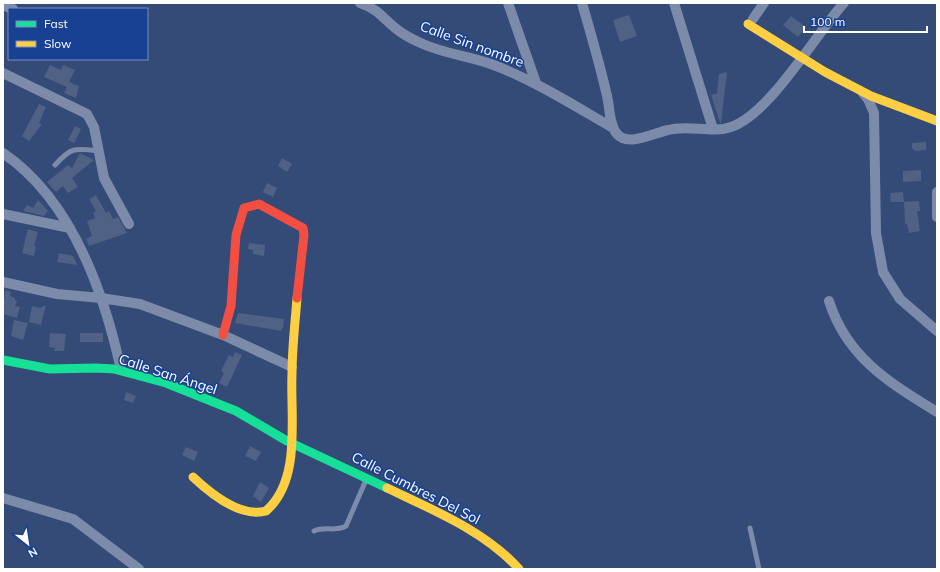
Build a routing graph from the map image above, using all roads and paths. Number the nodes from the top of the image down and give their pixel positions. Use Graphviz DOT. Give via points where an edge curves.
graph roads {
  1 [pos="360,3"];
  2 [pos="508,3"];
  3 [pos="582,3"];
  4 [pos="674,3"];
  5 [pos="764,3"];
  6 [pos="844,3"];
  7 [pos="750,22"];
  8 [pos="803,55"];
  9 [pos="3,73"];
  10 [pos="536,83"];
  11 [pos="860,90"];
  12 [pos="937,111"];
  13 [pos="937,121"];
  14 [pos="613,128"];
  15 [pos="714,129"];
  16 [pos="99,150"];
  17 [pos="3,153"];
  18 [pos="55,165"];
  19 [pos="937,192"];
  20 [pos="3,214"];
  21 [pos="937,217"];
  22 [pos="129,224"];
  23 [pos="70,228"];
  24 [pos="3,282"];
  25 [pos="101,298"];
  26 [pos="829,301"];
  27 [pos="937,331"];
  28 [pos="223,335"];
  29 [pos="3,360"];
  30 [pos="292,367"];
  31 [pos="121,370"];
  32 [pos="937,412"];
  33 [pos="292,444"];
  34 [pos="193,477"];
  35 [pos="367,479"];
  36 [pos="3,498"];
  37 [pos="750,528"];
  38 [pos="314,531"];
  39 [pos="139,569"];
  40 [pos="519,569"];
  41 [pos="759,569"];
  1 -- 10 [label="street, Calle Sin nombre" via="381,13 402,33 424,44 492,65"];
  2 -- 10 [label="street"];
  3 -- 14 [label="street" via="599,62"];
  4 -- 15 [label="street"];
  5 -- 7 [label="street"];
  6 -- 8 [label="street"];
  7 -- 8 [label="street"];
  8 -- 11 [label="street" via="825,72"];
  8 -- 12 [label="street" via="859,82"];
  8 -- 15 [label="street" via="774,92 753,113 732,127"];
  9 -- 16 [label="street" via="87,114 94,127"];
  10 -- 14 [label="street, Calle Sin nombre"];
  11 -- 13 [label="street" via="899,108"];
  11 -- 27 [label="street" via="868,99 874,114 876,233 883,272 900,299"];
  14 -- 15 [label="street, Calle Sin nombre" via="620,137 629,140 677,128"];
  16 -- 18 [label="lane" via="79,148 66,152"];
  16 -- 22 [label="street" via="104,178"];
  17 -- 23 [label="street" via="31,177"];
  19 -- 21 [label="street"];
  20 -- 23 [label="street"];
  23 -- 25 [label="street" via="90,268"];
  24 -- 25 [label="street" via="57,294"];
  25 -- 28 [label="street" via="140,304"];
  25 -- 31 [label="street"];
  26 -- 32 [label="street" via="844,334 865,361 896,387"];
  28 -- 30 [label="street"];
  28 -- 30 [label="street" via="231,306 236,236 244,208 259,204 303,228"];
  29 -- 31 [label="street, Calle San Ángel" via="50,369 80,367"];
  30 -- 33 [label="street"];
  31 -- 33 [label="street, Calle San Ángel" via="180,389 237,412"];
  33 -- 34 [label="street" via="277,500 259,514 229,504"];
  33 -- 35 [label="street, Calle Cumbres Del Sol"];
  35 -- 38 [label="lane" via="346,526 340,530 319,528"];
  35 -- 40 [label="street, Calle Cumbres Del Sol" via="430,508 488,541 516,562"];
  36 -- 39 [label="street" via="73,519"];
  37 -- 41 [label="lane"];
}
